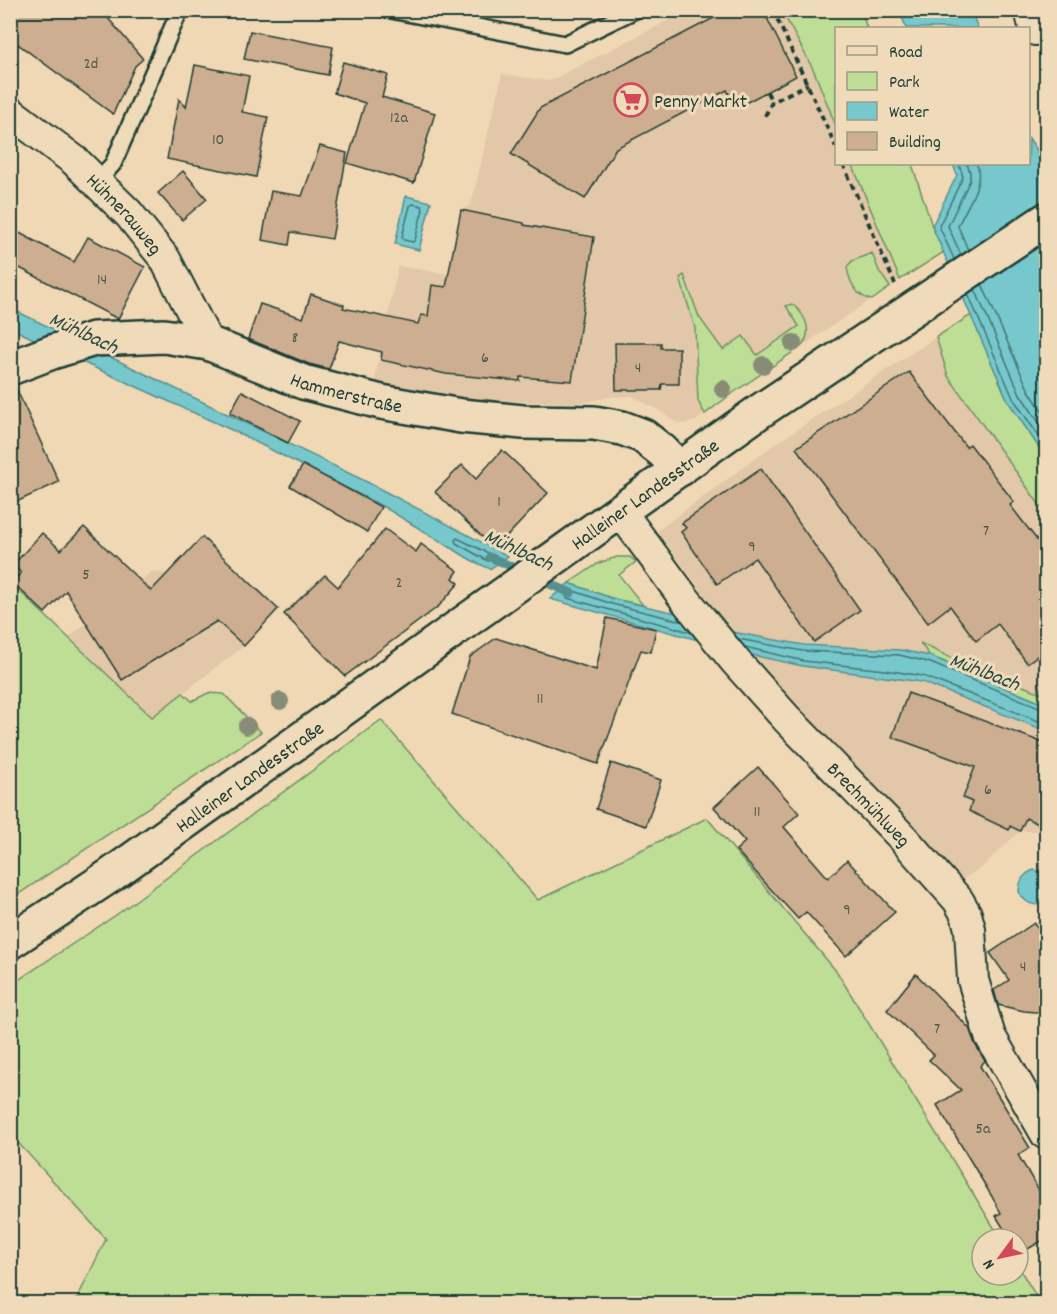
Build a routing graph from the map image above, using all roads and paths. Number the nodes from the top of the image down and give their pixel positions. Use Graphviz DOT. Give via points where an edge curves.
graph roads {
  1 [pos="180,10"];
  2 [pos="392,10"];
  3 [pos="635,10"];
  4 [pos="772,10"];
  5 [pos="808,84"];
  6 [pos="767,92"];
  7 [pos="772,102"];
  8 [pos="10,112"];
  9 [pos="765,116"];
  10 [pos="835,143"];
  11 [pos="843,165"];
  12 [pos="96,183"];
  13 [pos="1047,220"];
  14 [pos="915,308"];
  15 [pos="208,343"];
  16 [pos="10,368"];
  17 [pos="680,469"];
  18 [pos="621,512"];
  19 [pos="40,920"];
  20 [pos="10,935"];
  21 [pos="10,942"];
  22 [pos="1047,1134"];
  1 -- 12 [label="lane" via="113,165"];
  2 -- 3 [label="lane" via="565,44"];
  4 -- 5 [label="path"];
  5 -- 7 [label="path"];
  5 -- 10 [label="path"];
  6 -- 7 [label="path"];
  7 -- 9 [label="path"];
  8 -- 12 [label="street, Hühnerauweg" via="75,161"];
  11 -- 14 [label="path" via="888,273"];
  12 -- 15 [label="street, Hühnerauweg" via="129,214 165,259"];
  13 -- 14 [label="main road, Halleiner Landesstraße"];
  14 -- 17 [label="main road, Halleiner Landesstraße"];
  15 -- 16 [label="main road, Hammerstraße" via="164,336 94,339"];
  15 -- 17 [label="main road, Hammerstraße" via="303,382 381,402 482,418 622,428 643,436"];
  17 -- 18 [label="main road, Halleiner Landesstraße"];
  18 -- 19 [label="main road, Halleiner Landesstraße" via="111,875"];
  18 -- 22 [label="street, Brechmühlweg" via="733,657 958,900 970,930 973,980 990,1036"];
  19 -- 20 [label="main road, Halleiner Landesstraße"];
  19 -- 21 [label="main road, Halleiner Landesstraße"];
}
